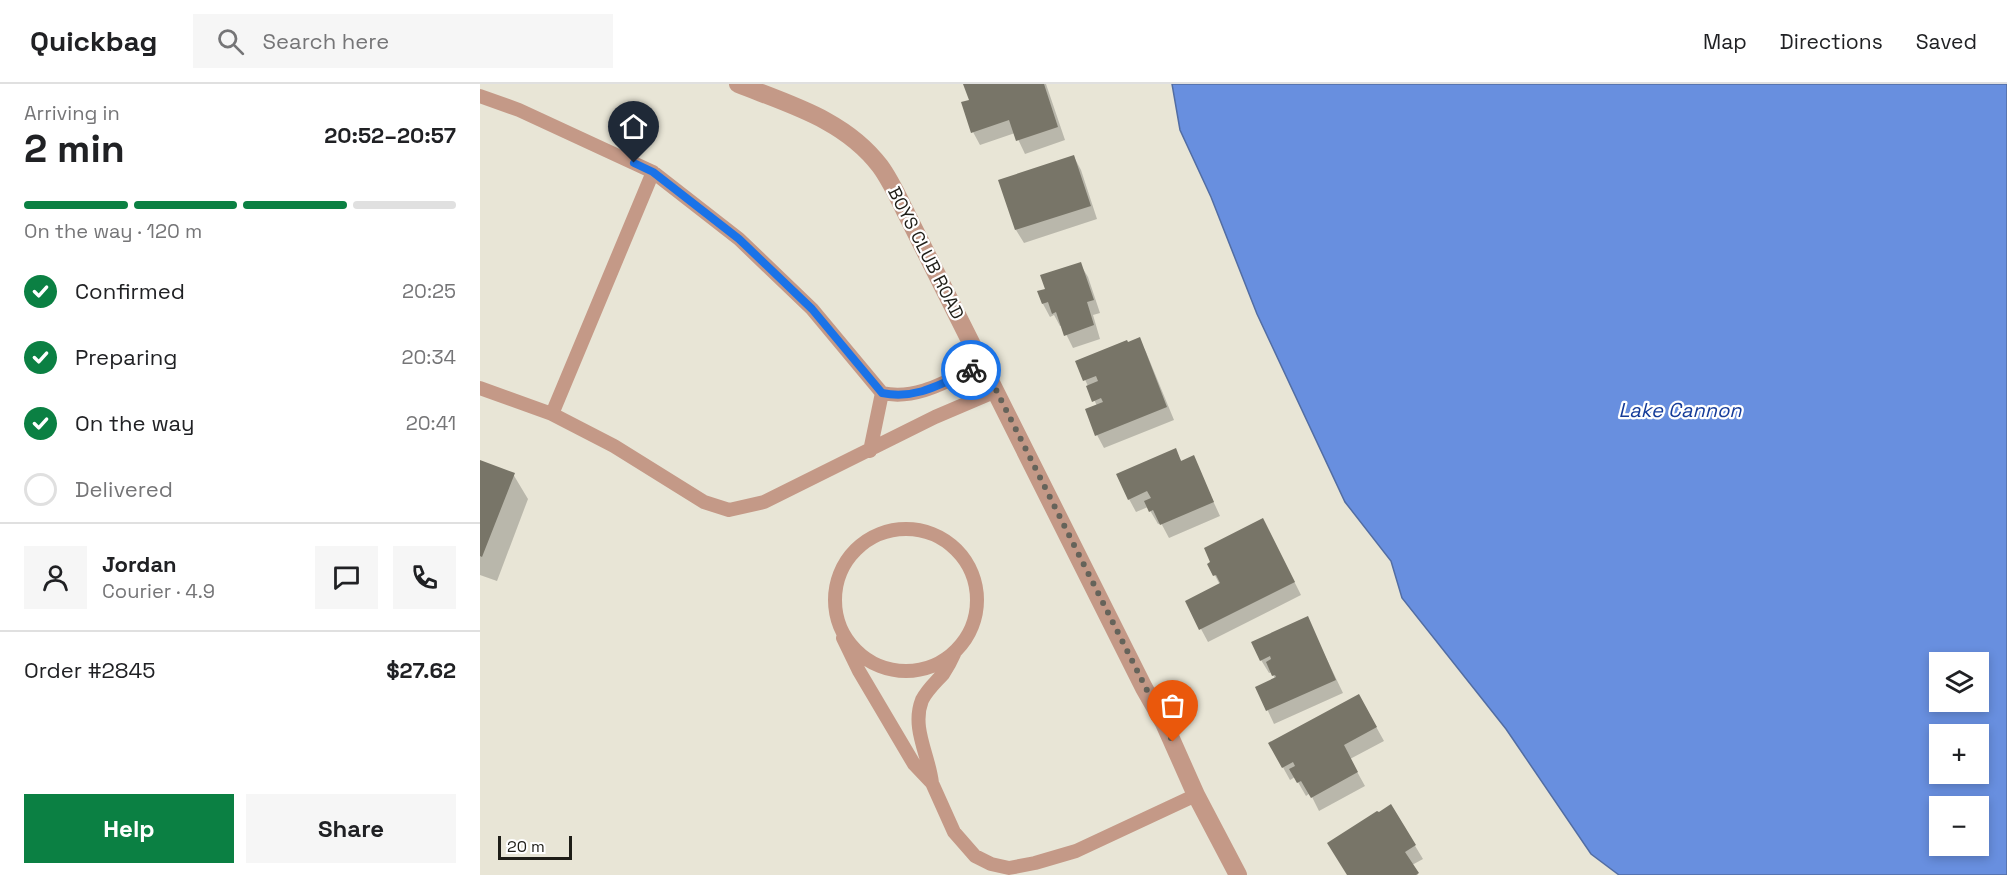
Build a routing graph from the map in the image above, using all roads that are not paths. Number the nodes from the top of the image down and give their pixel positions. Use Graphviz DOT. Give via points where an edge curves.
graph roads {
  1 [pos="738,84"];
  2 [pos="480,96"];
  3 [pos="653,172"];
  4 [pos="983,364"];
  5 [pos="480,388"];
  6 [pos="996,391"];
  7 [pos="882,393"];
  8 [pos="552,414"];
  9 [pos="870,451"];
  10 [pos="843,638"];
  11 [pos="956,651"];
  12 [pos="932,783"];
  13 [pos="1196,795"];
  14 [pos="1238,875"];
  1 -- 4 [label="street, BOYS CLUB ROAD" via="819,116 852,136 867,151 892,186"];
  2 -- 3 [label="lane"];
  3 -- 7 [label="lane" via="739,239 812,309"];
  3 -- 8 [label="lane"];
  4 -- 6 [label="street, BOYS CLUB ROAD"];
  4 -- 7 [label="lane" via="924,392 898,397"];
  5 -- 8 [label="lane"];
  6 -- 9 [label="lane"];
  6 -- 13 [label="street, BOYS CLUB ROAD" via="1164,723"];
  7 -- 9 [label="lane"];
  8 -- 9 [label="lane" via="614,446 704,502 729,510 764,502"];
  10 -- 11 [label="lane" via="868,660 889,669 913,671 936,664"];
  10 -- 11 [label="lane" via="835,599 839,575 851,555 869,539 890,530 913,528 936,534 955,547 969,565 977,587 977,610 970,633"];
  10 -- 12 [label="lane" via="914,764"];
  11 -- 12 [label="lane" via="922,700 918,718"];
  12 -- 13 [label="lane" via="954,832 975,856 1009,868 1076,851"];
  13 -- 14 [label="street, BOYS CLUB ROAD"];
}
